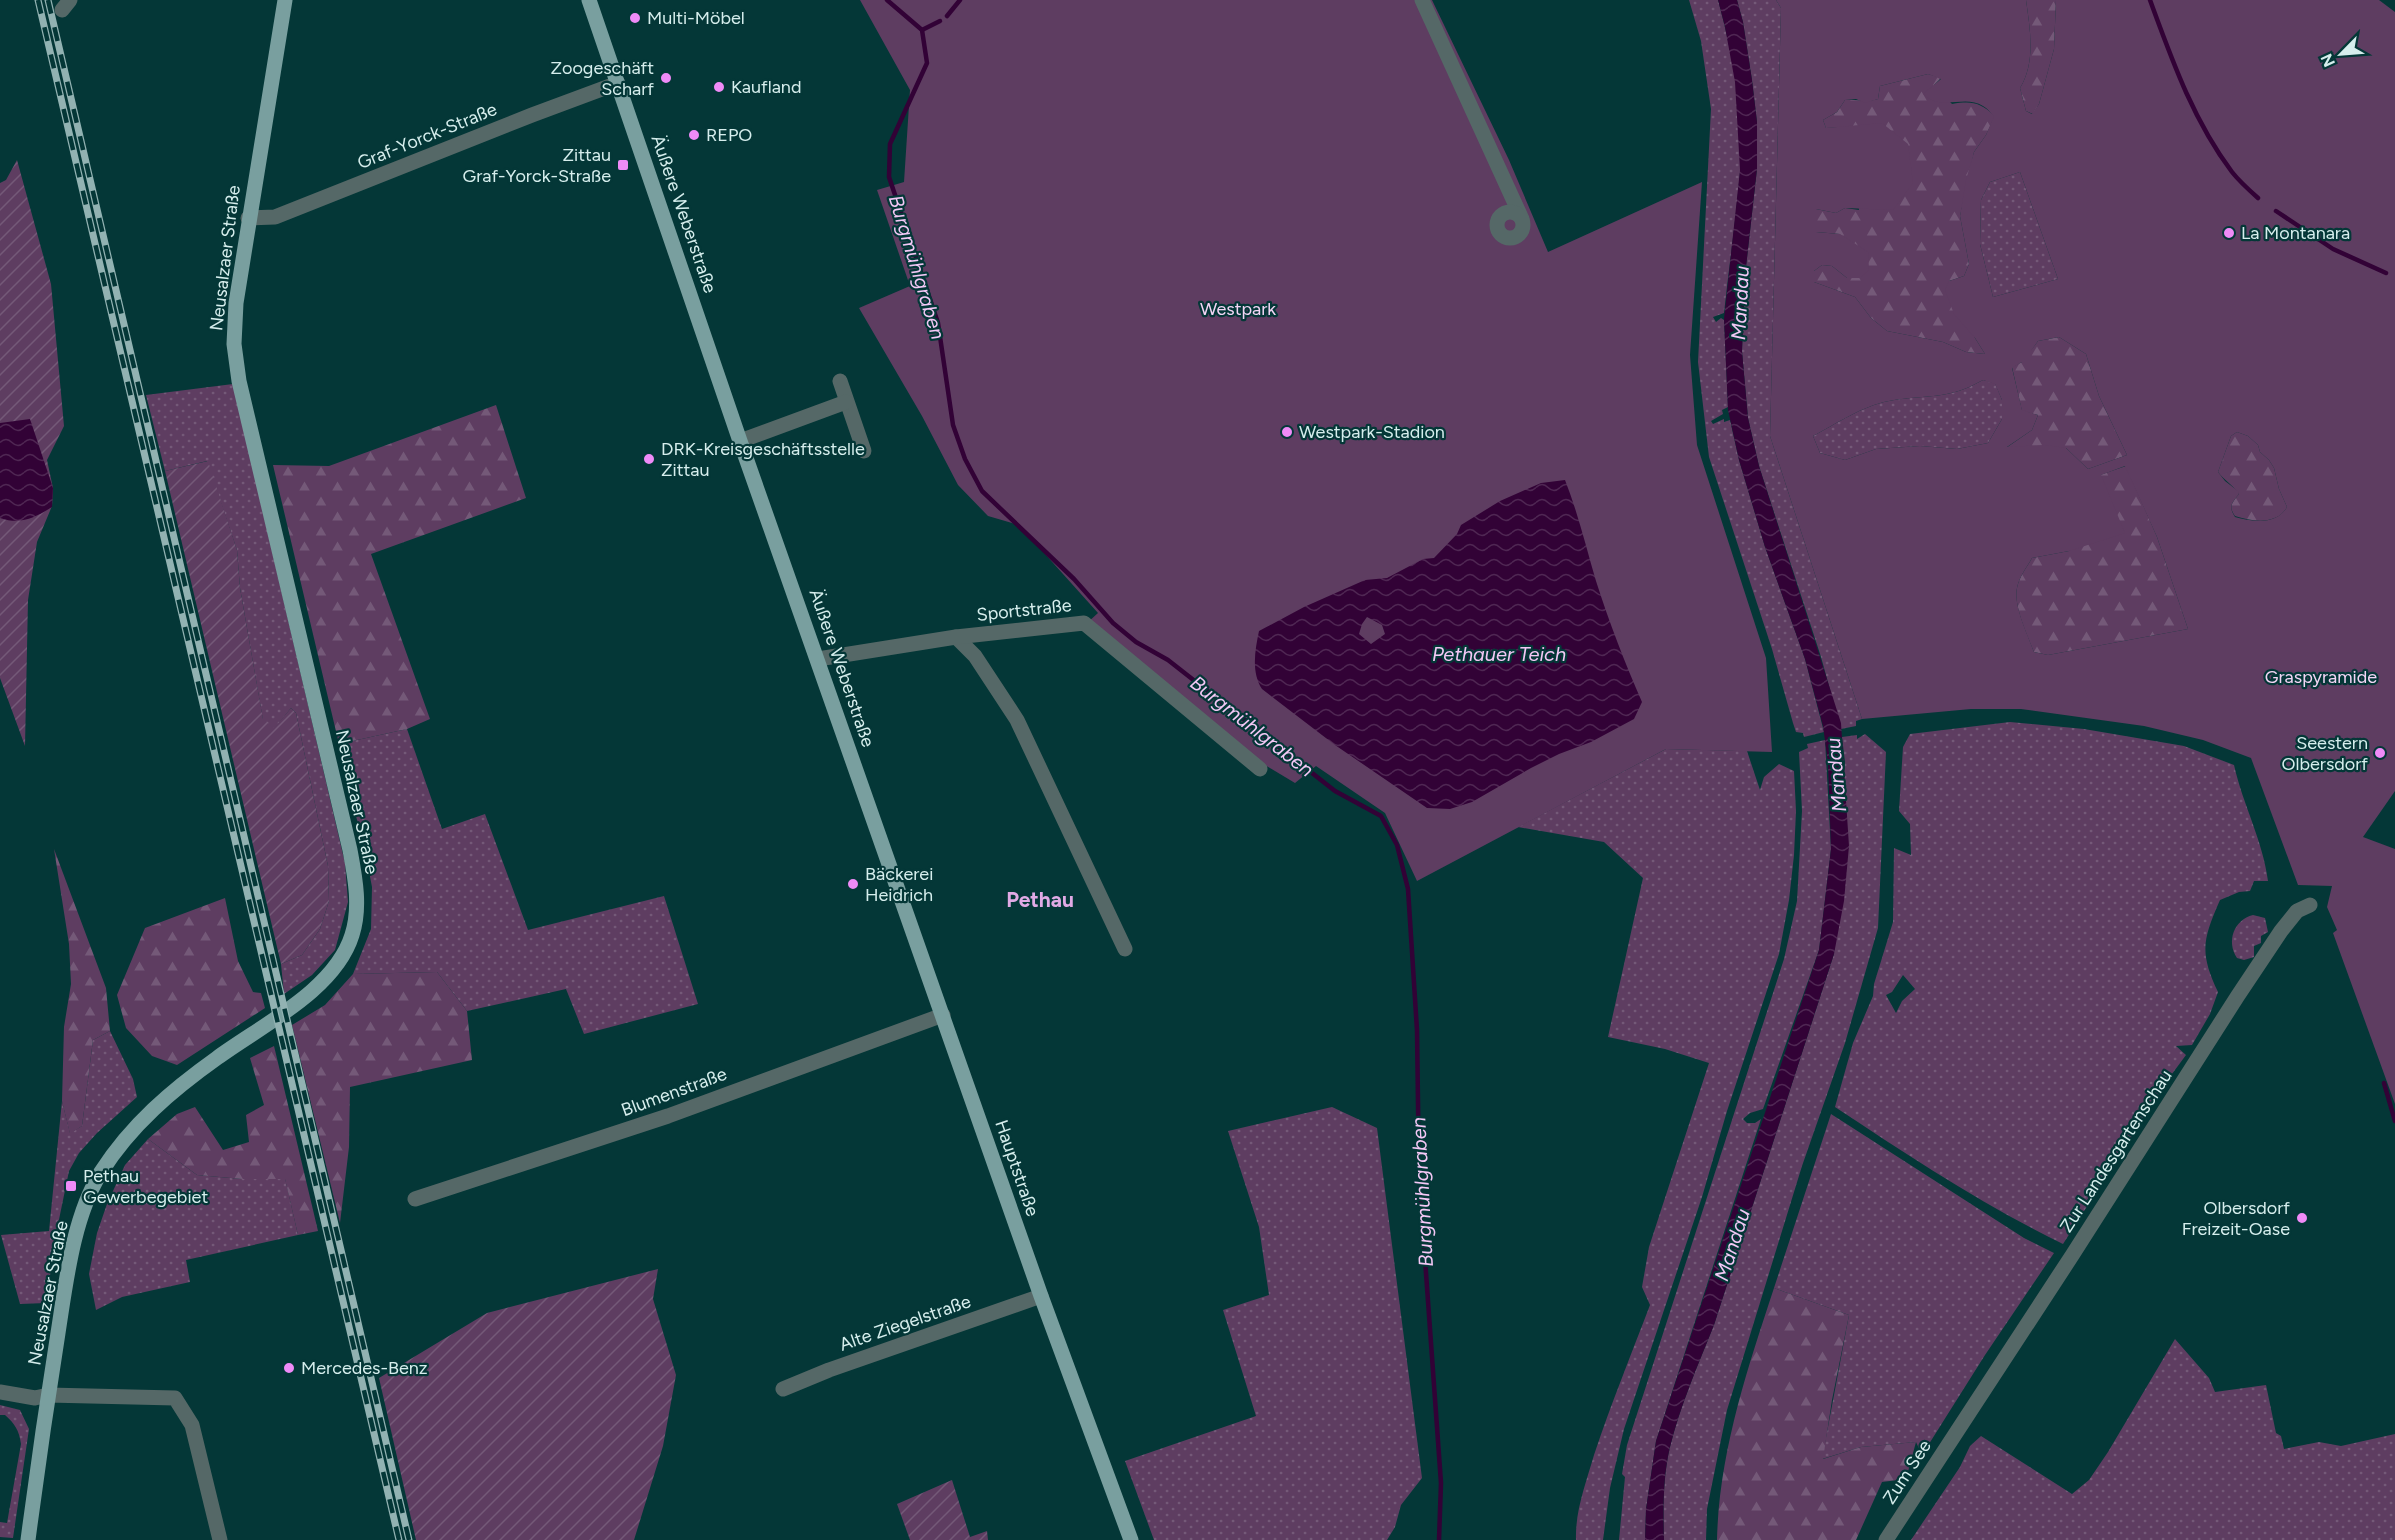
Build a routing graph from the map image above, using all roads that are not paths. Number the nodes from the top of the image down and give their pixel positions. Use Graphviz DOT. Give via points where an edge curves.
graph roads {
  1 [pos="285,0"];
  2 [pos="589,0"];
  3 [pos="1422,0"];
  4 [pos="618,83"];
  5 [pos="248,218"];
  6 [pos="1522,219"];
  7 [pos="840,381"];
  8 [pos="846,402"];
  9 [pos="740,441"];
  10 [pos="864,451"];
  11 [pos="956,637"];
  12 [pos="818,659"];
  13 [pos="1260,769"];
  14 [pos="870,807"];
  15 [pos="2310,905"];
  16 [pos="1125,949"];
  17 [pos="943,1016"];
  18 [pos="415,1199"];
  19 [pos="1041,1296"];
  20 [pos="783,1389"];
  21 [pos="0,1392"];
  22 [pos="48,1395"];
  23 [pos="1961,1425"];
  24 [pos="28,1540"];
  25 [pos="220,1540"];
  26 [pos="1131,1540"];
  27 [pos="1886,1540"];
  1 -- 5 [label="main road, Neusalzaer Straße"];
  2 -- 4 [label="main road, Äußere Weberstraße"];
  3 -- 6 [label="street"];
  4 -- 5 [label="street, Graf-Yorck-Straße" via="275,217"];
  4 -- 9 [label="main road, Äußere Weberstraße"];
  5 -- 22 [label="main road, Neusalzaer Straße" via="234,323 239,381 350,850 356,915 342,958 323,982 175,1089 132,1130 100,1174 86,1206 69,1268"];
  7 -- 8 [label="street"];
  8 -- 9 [label="street"];
  8 -- 10 [label="street"];
  9 -- 12 [label="main road, Äußere Weberstraße"];
  11 -- 12 [label="street, Sportstraße"];
  11 -- 13 [label="street, Sportstraße" via="1084,623"];
  11 -- 16 [label="street, Sportstraße" via="975,656 1017,720"];
  12 -- 14 [label="main road, Äußere Weberstraße"];
  14 -- 17 [label="main road, Hauptstraße"];
  15 -- 23 [label="street, Zur Landesgartenschau" via="2297,911 2281,931"];
  17 -- 18 [label="street, Blumenstraße" via="668,1116"];
  17 -- 19 [label="main road, Hauptstraße"];
  19 -- 20 [label="street, Alte Ziegelstraße"];
  19 -- 26 [label="main road, Hauptstraße"];
  21 -- 22 [label="street" via="35,1398"];
  22 -- 24 [label="main road, Neusalzaer Straße"];
  22 -- 25 [label="street" via="175,1398 192,1425"];
  23 -- 27 [label="street, Zum See"];
}
